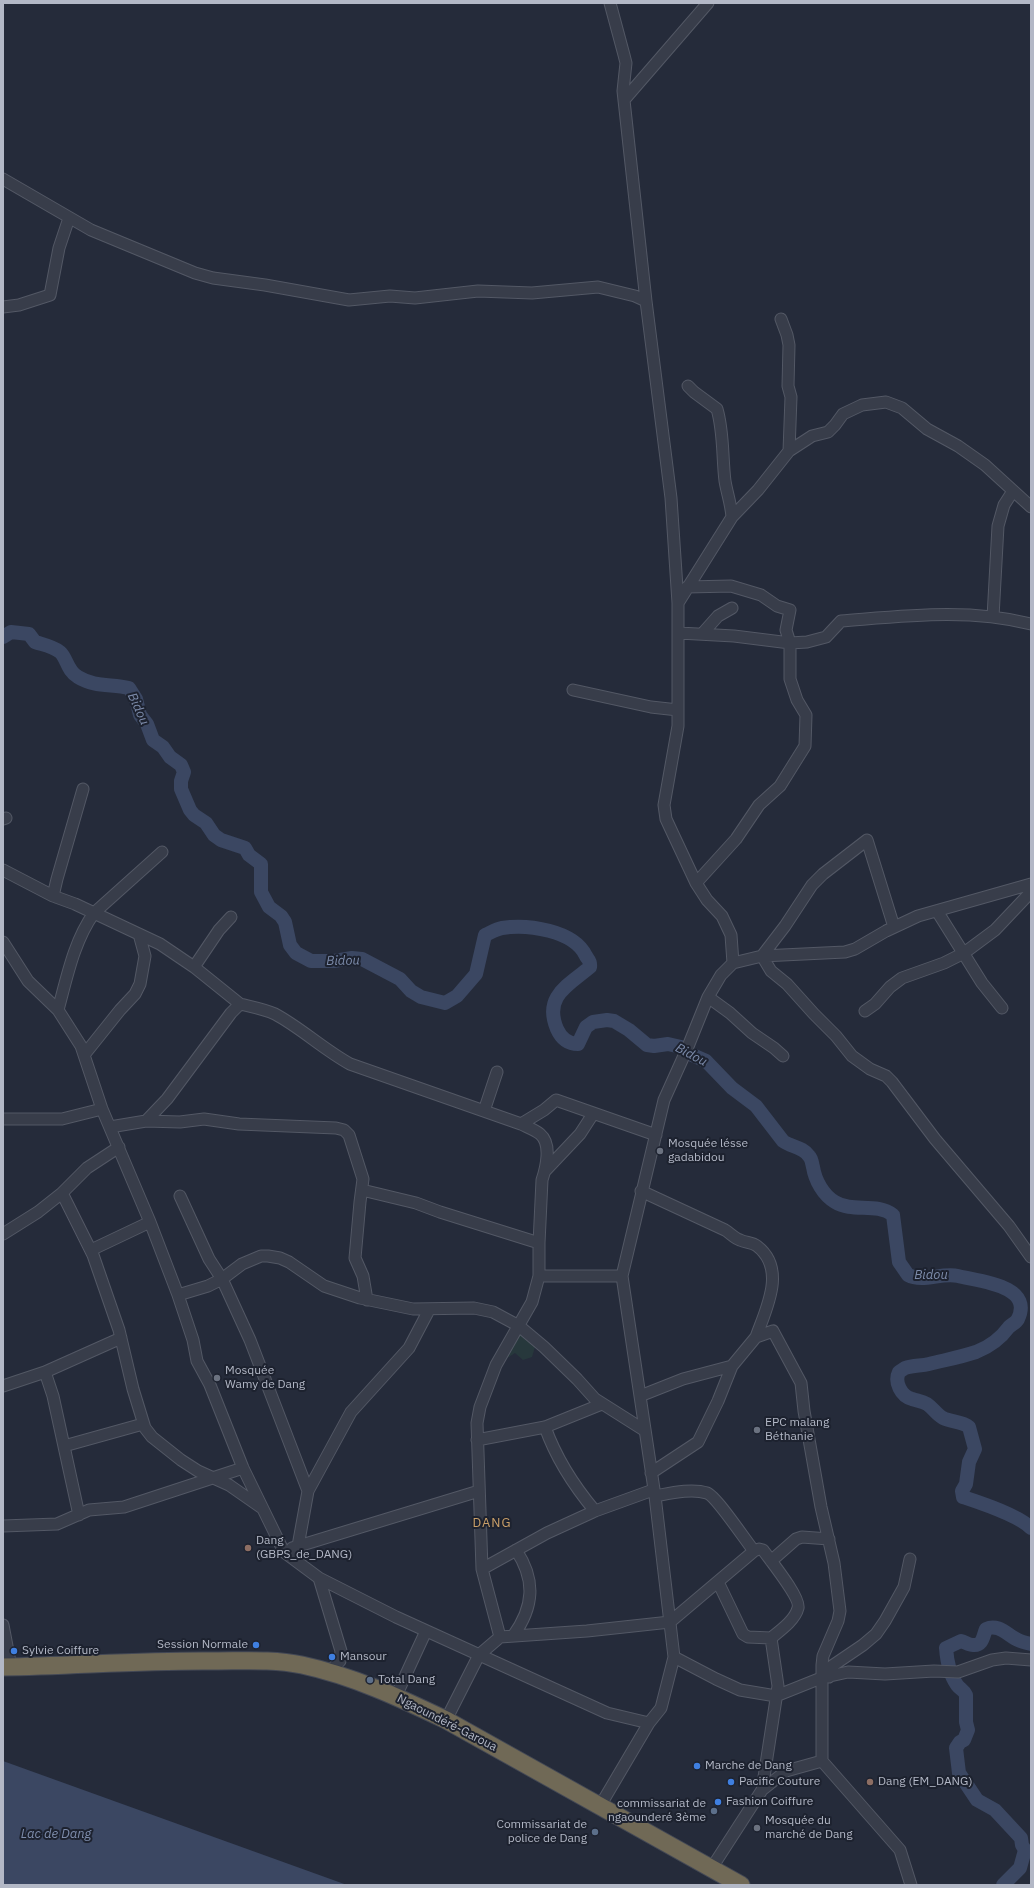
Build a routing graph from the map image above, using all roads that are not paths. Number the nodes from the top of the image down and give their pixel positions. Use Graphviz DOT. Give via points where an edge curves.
graph roads {
  1 [pos="610,3"];
  2 [pos="708,3"];
  3 [pos="624,100"];
  4 [pos="3,179"];
  5 [pos="69,218"];
  6 [pos="646,300"];
  7 [pos="3,307"];
  8 [pos="781,319"];
  9 [pos="688,386"];
  10 [pos="789,451"];
  11 [pos="1013,491"];
  12 [pos="1030,504"];
  13 [pos="732,517"];
  14 [pos="687,588"];
  15 [pos="678,603"];
  16 [pos="732,608"];
  17 [pos="993,617"];
  18 [pos="1031,624"];
  19 [pos="679,633"];
  20 [pos="702,634"];
  21 [pos="790,642"];
  22 [pos="573,690"];
  23 [pos="678,710"];
  24 [pos="83,789"];
  25 [pos="162,852"];
  26 [pos="3,870"];
  27 [pos="696,883"];
  28 [pos="1028,890"];
  29 [pos="54,896"];
  30 [pos="937,911"];
  31 [pos="94,913"];
  32 [pos="231,917"];
  33 [pos="894,927"];
  34 [pos="139,934"];
  35 [pos="3,942"];
  36 [pos="964,953"];
  37 [pos="762,956"];
  38 [pos="733,963"];
  39 [pos="194,967"];
  40 [pos="708,997"];
  41 [pos="240,1004"];
  42 [pos="1002,1008"];
  43 [pos="58,1010"];
  44 [pos="865,1011"];
  45 [pos="84,1055"];
  46 [pos="782,1056"];
  47 [pos="497,1072"];
  48 [pos="102,1109"];
  49 [pos="484,1111"];
  50 [pos="593,1114"];
  51 [pos="3,1119"];
  52 [pos="146,1121"];
  53 [pos="521,1124"];
  54 [pos="110,1127"];
  55 [pos="656,1135"];
  56 [pos="119,1147"];
  57 [pos="545,1171"];
  58 [pos="362,1190"];
  59 [pos="641,1191"];
  60 [pos="62,1193"];
  61 [pos="180,1196"];
  62 [pos="150,1222"];
  63 [pos="3,1234"];
  64 [pos="539,1243"];
  65 [pos="91,1250"];
  66 [pos="1031,1257"];
  67 [pos="539,1276"];
  68 [pos="622,1276"];
  69 [pos="222,1280"];
  70 [pos="178,1295"];
  71 [pos="367,1300"];
  72 [pos="429,1310"];
  73 [pos="519,1326"];
  74 [pos="756,1337"];
  75 [pos="121,1338"];
  76 [pos="732,1366"];
  77 [pos="44,1372"];
  78 [pos="3,1386"];
  79 [pos="640,1396"];
  80 [pos="602,1404"];
  81 [pos="143,1424"];
  82 [pos="545,1427"];
  83 [pos="644,1430"];
  84 [pos="477,1440"];
  85 [pos="64,1446"];
  86 [pos="243,1468"];
  87 [pos="651,1473"];
  88 [pos="214,1478"];
  89 [pos="308,1491"];
  90 [pos="479,1491"];
  91 [pos="654,1493"];
  92 [pos="264,1509"];
  93 [pos="595,1511"];
  94 [pos="78,1515"];
  95 [pos="3,1526"];
  96 [pos="829,1539"];
  97 [pos="298,1546"];
  98 [pos="516,1550"];
  99 [pos="754,1551"];
  100 [pos="284,1552"];
  101 [pos="910,1559"];
  102 [pos="771,1561"];
  103 [pos="482,1569"];
  104 [pos="319,1578"];
  105 [pos="718,1582"];
  106 [pos="670,1622"];
  107 [pos="3,1625"];
  108 [pos="426,1631"];
  109 [pos="513,1636"];
  110 [pos="500,1637"];
  111 [pos="771,1638"];
  112 [pos="479,1656"];
  113 [pos="674,1657"];
  114 [pos="1031,1660"];
  115 [pos="7,1667"];
  116 [pos="328,1673"];
  117 [pos="825,1677"];
  118 [pos="396,1696"];
  119 [pos="776,1696"];
  120 [pos="446,1720"];
  121 [pos="649,1723"];
  122 [pos="822,1761"];
  123 [pos="762,1790"];
  124 [pos="600,1806"];
  125 [pos="711,1869"];
  126 [pos="741,1885"];
  127 [pos="912,1885"];
  1 -- 3 [label="street" via="624,55"];
  2 -- 3 [label="street"];
  3 -- 6 [label="street"];
  4 -- 5 [label="street"];
  5 -- 6 [label="street" via="113,239 213,278 349,300 390,296 415,298 478,291 532,293 598,286"];
  5 -- 7 [label="street" via="59,248 50,295 20,305"];
  6 -- 15 [label="street" via="670,498"];
  8 -- 10 [label="street" via="789,345"];
  9 -- 13 [label="street" via="717,409"];
  10 -- 11 [label="street" via="812,436 828,432 841,416 854,408 886,402 902,408 927,429 964,450"];
  10 -- 13 [label="street" via="758,490"];
  11 -- 12 [label="street"];
  11 -- 17 [label="street" via="1004,505 998,526"];
  13 -- 14 [label="street"];
  14 -- 15 [label="street"];
  14 -- 21 [label="street" via="731,586 761,595 777,606 789,609 786,630"];
  15 -- 19 [label="street"];
  16 -- 20 [label="street" via="718,616"];
  17 -- 18 [label="street"];
  17 -- 21 [label="street" via="921,614 841,621 820,640"];
  19 -- 20 [label="street"];
  19 -- 23 [label="street"];
  20 -- 21 [label="street"];
  21 -- 27 [label="street" via="791,686 805,711 807,720 804,750 780,786 758,804 736,839"];
  22 -- 23 [label="street" via="651,708"];
  23 -- 27 [label="street" via="676,741 664,805 666,819"];
  24 -- 29 [label="street"];
  25 -- 31 [label="street"];
  26 -- 29 [label="street"];
  27 -- 38 [label="street" via="722,916 731,935"];
  28 -- 30 [label="street"];
  28 -- 36 [label="street" via="995,930"];
  29 -- 31 [label="street"];
  30 -- 33 [label="street"];
  30 -- 36 [label="street"];
  31 -- 34 [label="street"];
  31 -- 43 [label="street" via="78,943"];
  32 -- 39 [label="street"];
  33 -- 37 [label="street" via="845,952"];
  33 -- 37 [label="street" via="867,840 812,884"];
  34 -- 39 [label="street" via="160,944"];
  34 -- 45 [label="street" via="145,956 140,984 135,994"];
  35 -- 43 [label="street" via="28,981"];
  36 -- 42 [label="street" via="982,983"];
  36 -- 44 [label="street" via="902,978"];
  37 -- 38 [label="street"];
  37 -- 66 [label="street" via="771,971 787,984 852,1056 892,1082 935,1139 1009,1226"];
  38 -- 40 [label="street" via="721,975"];
  39 -- 41 [label="street"];
  40 -- 46 [label="street"];
  40 -- 55 [label="street" via="664,1100"];
  41 -- 49 [label="street" via="276,1015 350,1064"];
  41 -- 52 [label="street" via="167,1099"];
  43 -- 45 [label="street"];
  45 -- 48 [label="street"];
  47 -- 49 [label="street"];
  48 -- 51 [label="street" via="62,1119"];
  48 -- 54 [label="street"];
  49 -- 53 [label="street"];
  50 -- 53 [label="street" via="556,1100"];
  50 -- 55 [label="street"];
  50 -- 57 [label="street" via="580,1134"];
  52 -- 54 [label="street"];
  52 -- 58 [label="street" via="180,1122 204,1119 240,1124 344,1130 350,1135 360,1165 364,1181"];
  53 -- 57 [label="street" via="543,1138 546,1150"];
  54 -- 56 [label="street"];
  55 -- 59 [label="street"];
  56 -- 60 [label="street" via="87,1168"];
  56 -- 62 [label="street"];
  57 -- 64 [label="street" via="542,1180"];
  58 -- 64 [label="street" via="416,1203"];
  58 -- 71 [label="street" via="356,1258 363,1276"];
  59 -- 68 [label="street"];
  59 -- 74 [label="street" via="725,1230 739,1240 754,1244 761,1250 770,1264 773,1277"];
  60 -- 63 [label="street"];
  60 -- 65 [label="street"];
  61 -- 69 [label="street" via="206,1253"];
  62 -- 65 [label="street"];
  62 -- 70 [label="street"];
  64 -- 67 [label="street"];
  65 -- 75 [label="street"];
  67 -- 68 [label="street"];
  67 -- 73 [label="street" via="532,1302"];
  68 -- 79 [label="street"];
  69 -- 70 [label="street"];
  69 -- 71 [label="street" via="242,1264 261,1256 268,1256 289,1262 324,1286"];
  69 -- 89 [label="street" via="250,1340"];
  70 -- 86 [label="street" via="197,1361 210,1385"];
  71 -- 72 [label="street"];
  72 -- 73 [label="street" via="474,1308 493,1312"];
  72 -- 89 [label="street" via="409,1348 352,1412"];
  73 -- 80 [label="street"];
  73 -- 84 [label="street" via="487,1386 477,1423"];
  74 -- 76 [label="street"];
  74 -- 96 [label="street" via="773,1331 801,1383 821,1508"];
  75 -- 77 [label="street"];
  75 -- 81 [label="street"];
  76 -- 79 [label="street" via="683,1378"];
  76 -- 87 [label="street" via="698,1442"];
  77 -- 78 [label="street"];
  77 -- 85 [label="street" via="53,1396"];
  79 -- 83 [label="street"];
  80 -- 82 [label="street"];
  80 -- 83 [label="street"];
  81 -- 85 [label="street"];
  81 -- 88 [label="street" via="152,1437 163,1446 198,1471"];
  82 -- 84 [label="street"];
  82 -- 93 [label="street" via="565,1469"];
  83 -- 87 [label="street"];
  84 -- 90 [label="street"];
  85 -- 94 [label="street"];
  86 -- 88 [label="street"];
  86 -- 92 [label="street"];
  87 -- 91 [label="street"];
  88 -- 92 [label="street" via="234,1488"];
  88 -- 94 [label="street" via="124,1507 89,1510"];
  89 -- 97 [label="street"];
  90 -- 97 [label="street"];
  90 -- 103 [label="street"];
  91 -- 93 [label="street"];
  91 -- 99 [label="street" via="701,1492 712,1495"];
  91 -- 106 [label="street"];
  92 -- 100 [label="street"];
  93 -- 98 [label="street"];
  94 -- 95 [label="street" via="57,1524"];
  96 -- 102 [label="street" via="796,1539"];
  96 -- 117 [label="street" via="840,1611 823,1656"];
  97 -- 100 [label="street"];
  98 -- 103 [label="street"];
  98 -- 109 [label="street" via="528,1571 530,1598 522,1623"];
  99 -- 102 [label="street" via="763,1550"];
  99 -- 105 [label="street"];
  100 -- 104 [label="street"];
  101 -- 117 [label="street" via="904,1587 876,1634 832,1666"];
  102 -- 111 [label="street" via="794,1594 799,1606 785,1627"];
  103 -- 110 [label="street"];
  104 -- 108 [label="street"];
  104 -- 116 [label="street" via="341,1651 340,1661"];
  105 -- 106 [label="street"];
  105 -- 111 [label="street" via="743,1634 748,1637"];
  106 -- 109 [label="street"];
  106 -- 113 [label="street"];
  107 -- 115 [label="street"];
  108 -- 112 [label="street"];
  108 -- 118 [label="street"];
  109 -- 110 [label="street"];
  110 -- 112 [label="street"];
  111 -- 119 [label="street" via="778,1680"];
  112 -- 120 [label="street"];
  112 -- 121 [label="street" via="607,1713"];
  113 -- 119 [label="street" via="740,1690"];
  113 -- 121 [label="street" via="664,1701"];
  114 -- 117 [label="street" via="992,1660 950,1672 848,1672"];
  115 -- 116 [label="highway, Ngaoundéré-Garoua" via="158,1660 277,1661 303,1665"];
  116 -- 118 [label="highway, Ngaoundéré-Garoua" via="352,1679"];
  117 -- 119 [label="street"];
  117 -- 122 [label="street"];
  118 -- 120 [label="highway, Ngaoundéré-Garoua"];
  119 -- 123 [label="street"];
  120 -- 124 [label="highway, Ngaoundéré-Garoua"];
  121 -- 124 [label="street"];
  122 -- 123 [label="street" via="786,1771"];
  122 -- 127 [label="street" via="900,1850"];
  123 -- 125 [label="street"];
  124 -- 125 [label="highway, Ngaoundéré-Garoua"];
  125 -- 126 [label="highway, Ngaoundéré-Garoua"];
}
